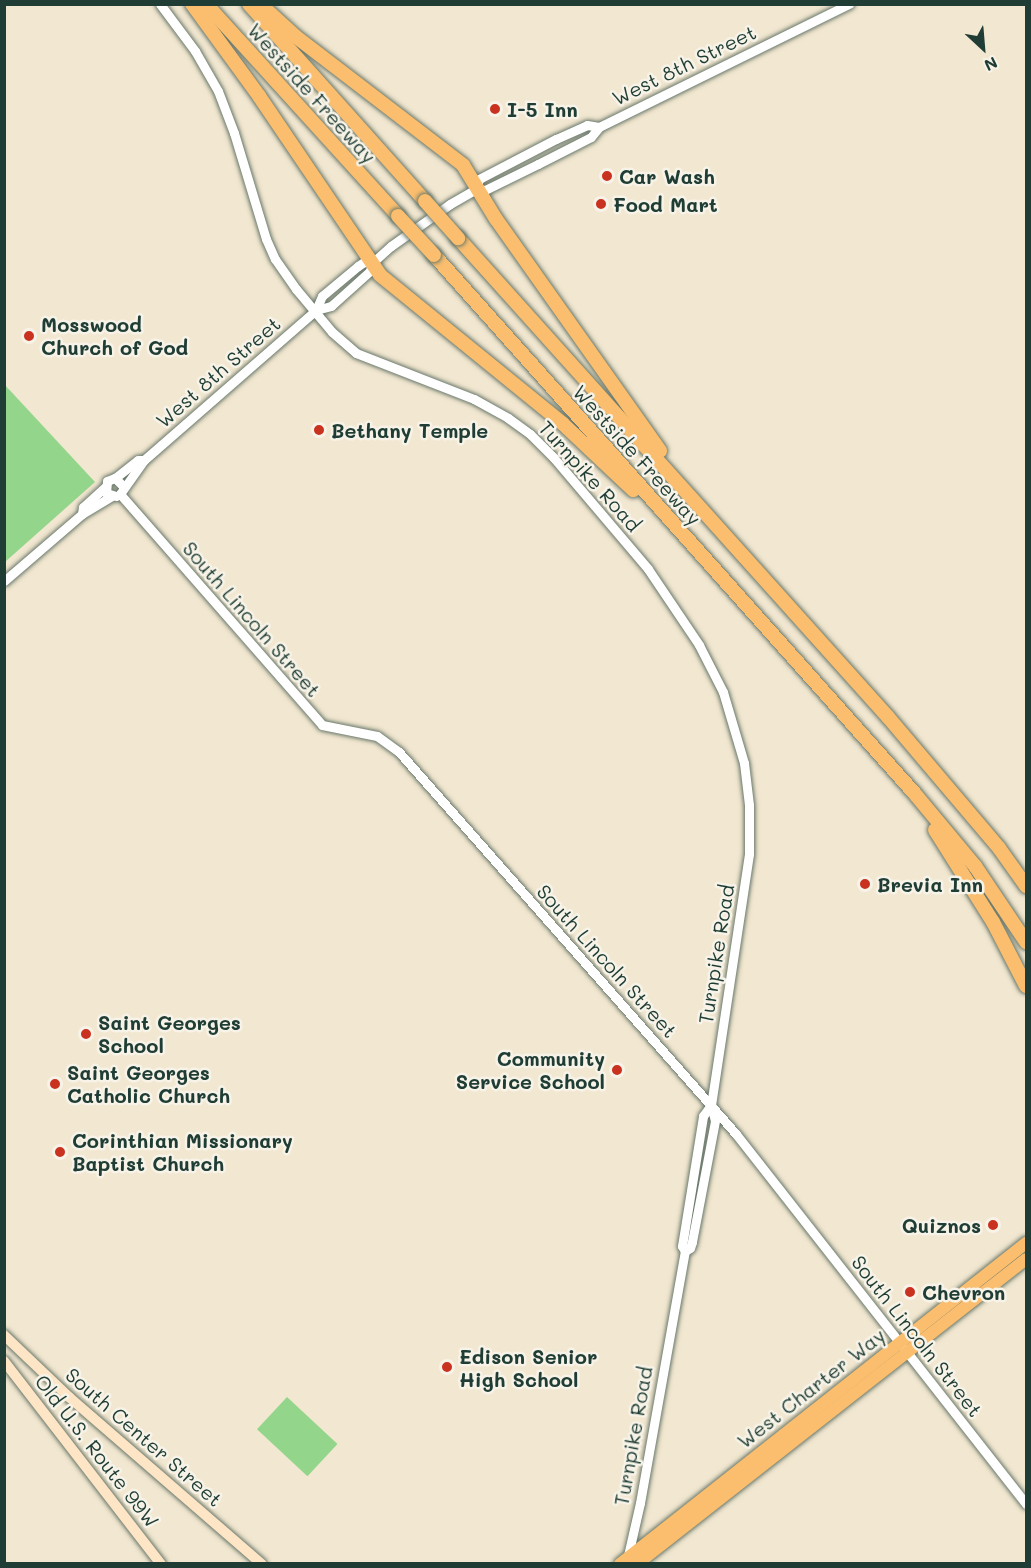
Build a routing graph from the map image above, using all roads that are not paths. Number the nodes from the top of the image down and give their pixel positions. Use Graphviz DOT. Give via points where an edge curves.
graph roads {
  1 [pos="160,4"];
  2 [pos="192,4"];
  3 [pos="206,4"];
  4 [pos="249,4"];
  5 [pos="260,4"];
  6 [pos="849,4"];
  7 [pos="599,127"];
  8 [pos="556,140"];
  9 [pos="582,142"];
  10 [pos="538,164"];
  11 [pos="476,189"];
  12 [pos="372,263"];
  13 [pos="316,310"];
  14 [pos="144,460"];
  15 [pos="115,478"];
  16 [pos="675,480"];
  17 [pos="105,487"];
  18 [pos="118,492"];
  19 [pos="655,504"];
  20 [pos="82,514"];
  21 [pos="4,581"];
  22 [pos="915,794"];
  23 [pos="999,848"];
  24 [pos="1026,871"];
  25 [pos="1026,886"];
  26 [pos="1026,942"];
  27 [pos="1026,986"];
  28 [pos="711,1105"];
  29 [pos="1026,1243"];
  30 [pos="686,1251"];
  31 [pos="1026,1251"];
  32 [pos="1026,1259"];
  33 [pos="1000,1280"];
  34 [pos="4,1335"];
  35 [pos="904,1347"];
  36 [pos="4,1361"];
  37 [pos="838,1392"];
  38 [pos="815,1424"];
  39 [pos="741,1468"];
  40 [pos="720,1498"];
  41 [pos="1026,1504"];
  42 [pos="628,1562"];
  43 [pos="161,1563"];
  44 [pos="262,1563"];
  1 -- 13 [label="street, Turnpike Road" via="195,51 218,91 275,259"];
  2 -- 12 [label="highway"];
  3 -- 19 [label="highway, Westside Freeway, bridge"];
  4 -- 16 [label="highway, Westside Freeway, bridge"];
  5 -- 11 [label="highway" via="314,51 451,154 467,170"];
  6 -- 7 [label="street, West 8th Street"];
  7 -- 8 [label="street, West 8th Street" via="587,125"];
  7 -- 9 [label="street, West 8th Street"];
  8 -- 9 [label="street"];
  8 -- 10 [label="street"];
  8 -- 11 [label="street, West 8th Street" via="479,179"];
  9 -- 10 [label="street, West 8th Street"];
  10 -- 11 [label="street, West 8th Street" via="485,190"];
  11 -- 12 [label="street, West 8th Street" via="402,237"];
  11 -- 16 [label="highway" via="486,198 496,219 667,461"];
  12 -- 13 [label="street, West 8th Street" via="370,271 330,306"];
  12 -- 19 [label="highway" via="397,290 562,423 631,489"];
  13 -- 14 [label="street, West 8th Street"];
  13 -- 28 [label="street, Turnpike Road" via="332,332 356,353 474,399 530,434 648,568 712,668 738,739 750,830"];
  14 -- 15 [label="street, West 8th Street" via="138,460"];
  14 -- 18 [label="street, West 8th Street"];
  15 -- 17 [label="street, West 8th Street" via="109,479"];
  15 -- 18 [label="street"];
  16 -- 23 [label="highway, Westside Freeway" via="888,717"];
  17 -- 18 [label="street"];
  17 -- 20 [label="street, West 8th Street" via="83,507"];
  18 -- 20 [label="street, West 8th Street"];
  18 -- 28 [label="street, South Lincoln Street" via="322,725 377,736 399,752"];
  19 -- 22 [label="highway, Westside Freeway"];
  20 -- 21 [label="street, West 8th Street"];
  22 -- 26 [label="highway, Westside Freeway" via="975,866"];
  22 -- 27 [label="highway" via="993,922"];
  23 -- 24 [label="highway"];
  23 -- 25 [label="highway, Westside Freeway"];
  28 -- 30 [label="street, Turnpike Road" via="715,1121 692,1242"];
  28 -- 30 [label="street, Turnpike Road" via="704,1116 682,1246"];
  28 -- 35 [label="street, South Lincoln Street"];
  29 -- 35 [label="main road, West Charter Way"];
  30 -- 42 [label="street, Turnpike Road"];
  31 -- 33 [label="main road" via="1004,1268"];
  32 -- 33 [label="main road, West Charter Way"];
  33 -- 35 [label="main road, West Charter Way"];
  34 -- 44 [label="main road, South Center Street" via="69,1397"];
  35 -- 37 [label="main road, West Charter Way"];
  35 -- 38 [label="main road, West Charter Way"];
  35 -- 41 [label="street, South Lincoln Street"];
  36 -- 43 [label="main road, Old U.S. Route 99W"];
  37 -- 38 [label="main road" via="836,1401 816,1417"];
  37 -- 39 [label="main road, West Charter Way"];
  38 -- 40 [label="main road, West Charter Way"];
  39 -- 40 [label="main road" via="742,1473 718,1493"];
  39 -- 42 [label="main road, West Charter Way"];
  40 -- 42 [label="main road, West Charter Way"];
}
